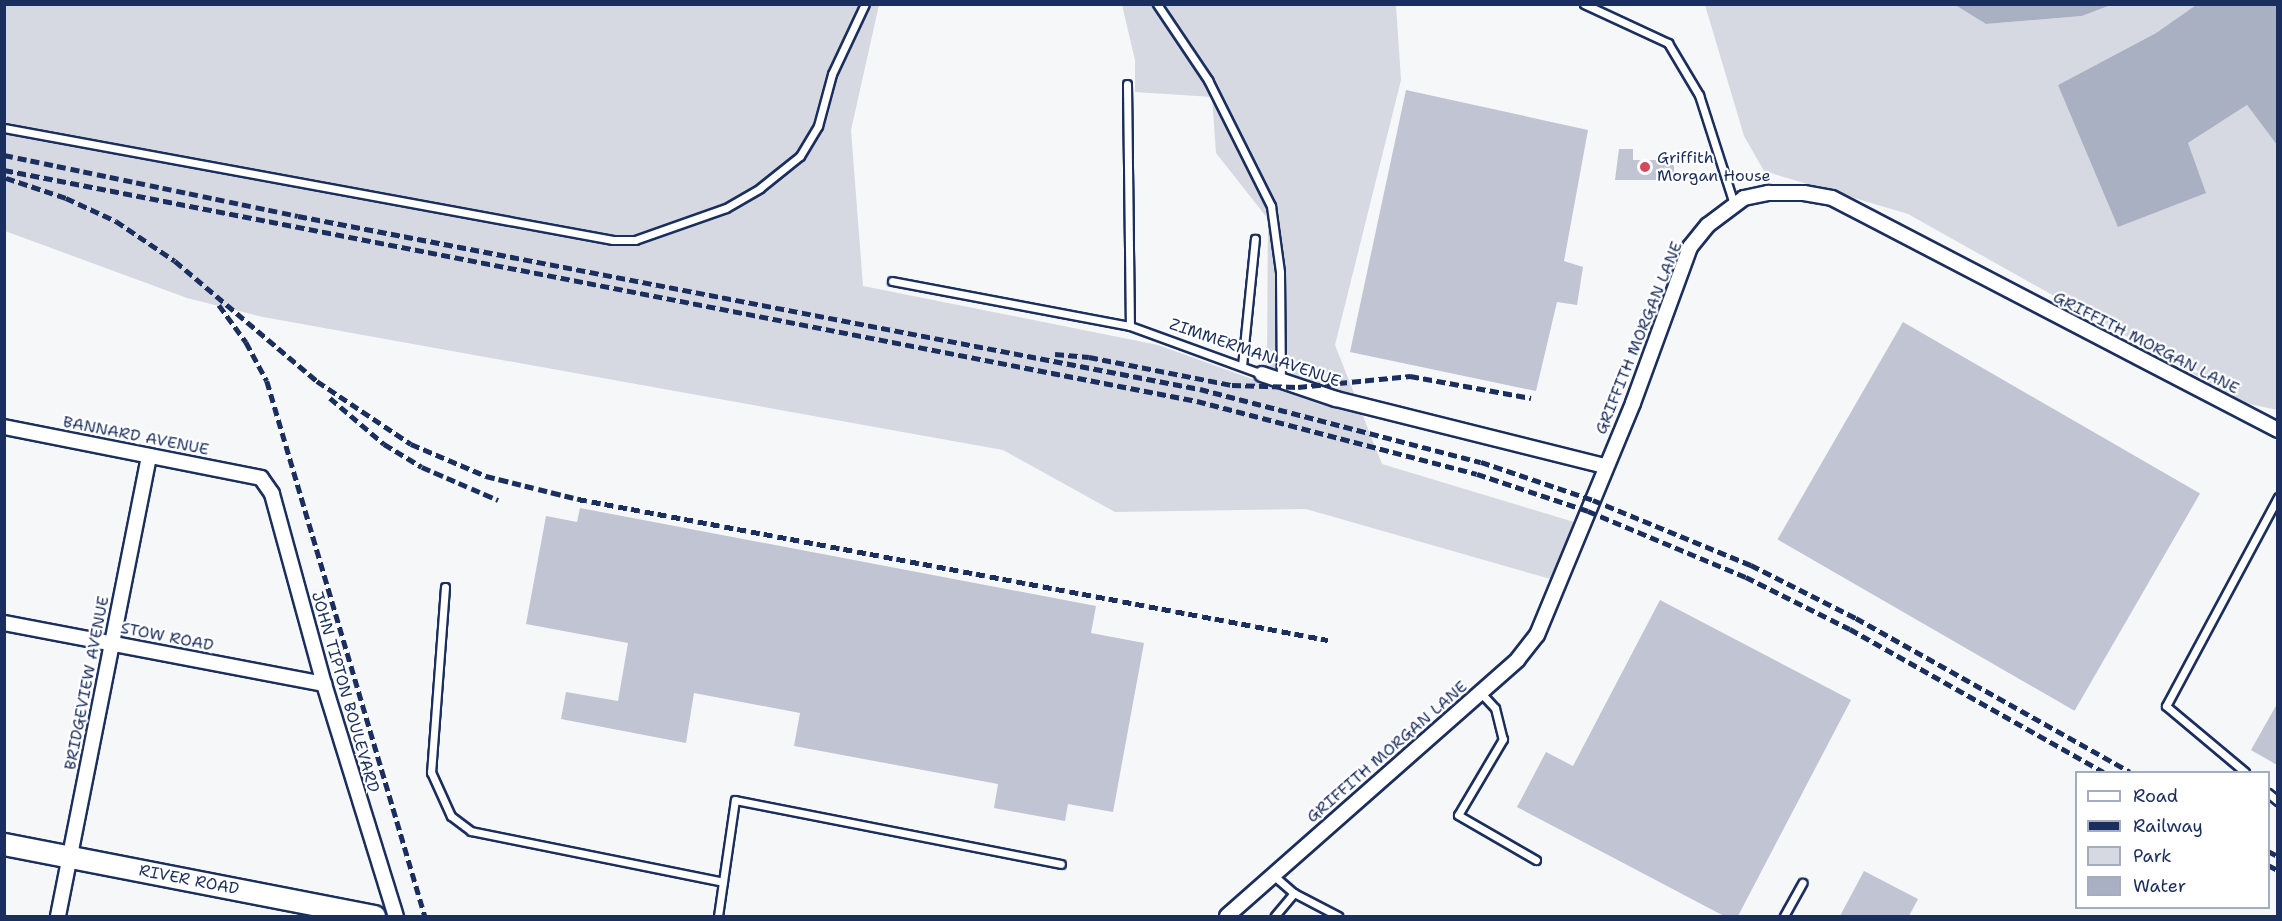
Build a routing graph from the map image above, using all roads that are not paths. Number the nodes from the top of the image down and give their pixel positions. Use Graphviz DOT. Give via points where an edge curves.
graph roads {
  1 [pos="865,4"];
  2 [pos="1157,4"];
  3 [pos="1584,4"];
  4 [pos="1127,84"];
  5 [pos="4,128"];
  6 [pos="1734,204"];
  7 [pos="1255,239"];
  8 [pos="892,281"];
  9 [pos="1130,326"];
  10 [pos="1242,366"];
  11 [pos="1262,374"];
  12 [pos="1281,381"];
  13 [pos="4,426"];
  14 [pos="2277,430"];
  15 [pos="149,456"];
  16 [pos="1605,466"];
  17 [pos="261,478"];
  18 [pos="2277,497"];
  19 [pos="445,587"];
  20 [pos="4,623"];
  21 [pos="111,642"];
  22 [pos="324,684"];
  23 [pos="1480,692"];
  24 [pos="2244,771"];
  25 [pos="4,844"];
  26 [pos="72,857"];
  27 [pos="1536,860"];
  28 [pos="1061,864"];
  29 [pos="1274,875"];
  30 [pos="723,882"];
  31 [pos="1802,883"];
  32 [pos="1294,893"];
  33 [pos="58,916"];
  34 [pos="374,916"];
  35 [pos="396,916"];
  36 [pos="718,916"];
  37 [pos="1227,916"];
  38 [pos="1275,916"];
  39 [pos="1338,916"];
  40 [pos="1784,916"];
  1 -- 5 [label="lane" via="832,74 818,126 800,156 760,188 726,208 635,240 613,240"];
  2 -- 12 [label="lane" via="1213,90 1271,206 1280,272"];
  3 -- 6 [label="lane" via="1668,43 1699,94"];
  4 -- 9 [label="lane"];
  6 -- 14 [label="street, GRIFFITH MORGAN LANE" via="1768,193 1832,198"];
  6 -- 16 [label="street, GRIFFITH MORGAN LANE" via="1708,225 1690,247"];
  7 -- 10 [label="lane"];
  8 -- 9 [label="lane, ZIMMERMAN AVENUE"];
  9 -- 10 [label="lane, ZIMMERMAN AVENUE"];
  10 -- 11 [label="lane, ZIMMERMAN AVENUE"];
  11 -- 12 [label="street, ZIMMERMAN AVENUE"];
  12 -- 16 [label="street, ZIMMERMAN AVENUE" via="1336,399"];
  13 -- 15 [label="street, BANNARD AVENUE"];
  15 -- 17 [label="street, BANNARD AVENUE"];
  15 -- 21 [label="street, BRIDGEVIEW AVENUE"];
  16 -- 23 [label="street, GRIFFITH MORGAN LANE" via="1537,635 1518,659"];
  17 -- 22 [label="street, JOHN TIPTON BOULEVARD" via="272,494"];
  18 -- 24 [label="lane" via="2166,706"];
  19 -- 30 [label="lane" via="431,771 451,816 471,831"];
  20 -- 21 [label="street, STOW ROAD"];
  21 -- 22 [label="street, STOW ROAD"];
  21 -- 26 [label="street, BRIDGEVIEW AVENUE"];
  22 -- 35 [label="street, JOHN TIPTON BOULEVARD"];
  23 -- 27 [label="lane" via="1495,708 1503,740 1458,815"];
  23 -- 29 [label="street, GRIFFITH MORGAN LANE"];
  25 -- 26 [label="main road, RIVER ROAD"];
  26 -- 33 [label="street, BRIDGEVIEW AVENUE"];
  26 -- 34 [label="main road, RIVER ROAD"];
  28 -- 30 [label="lane" via="735,800"];
  29 -- 32 [label="lane"];
  29 -- 37 [label="street, GRIFFITH MORGAN LANE"];
  30 -- 36 [label="lane"];
  31 -- 40 [label="lane"];
  32 -- 38 [label="lane"];
  32 -- 39 [label="lane"];
}
